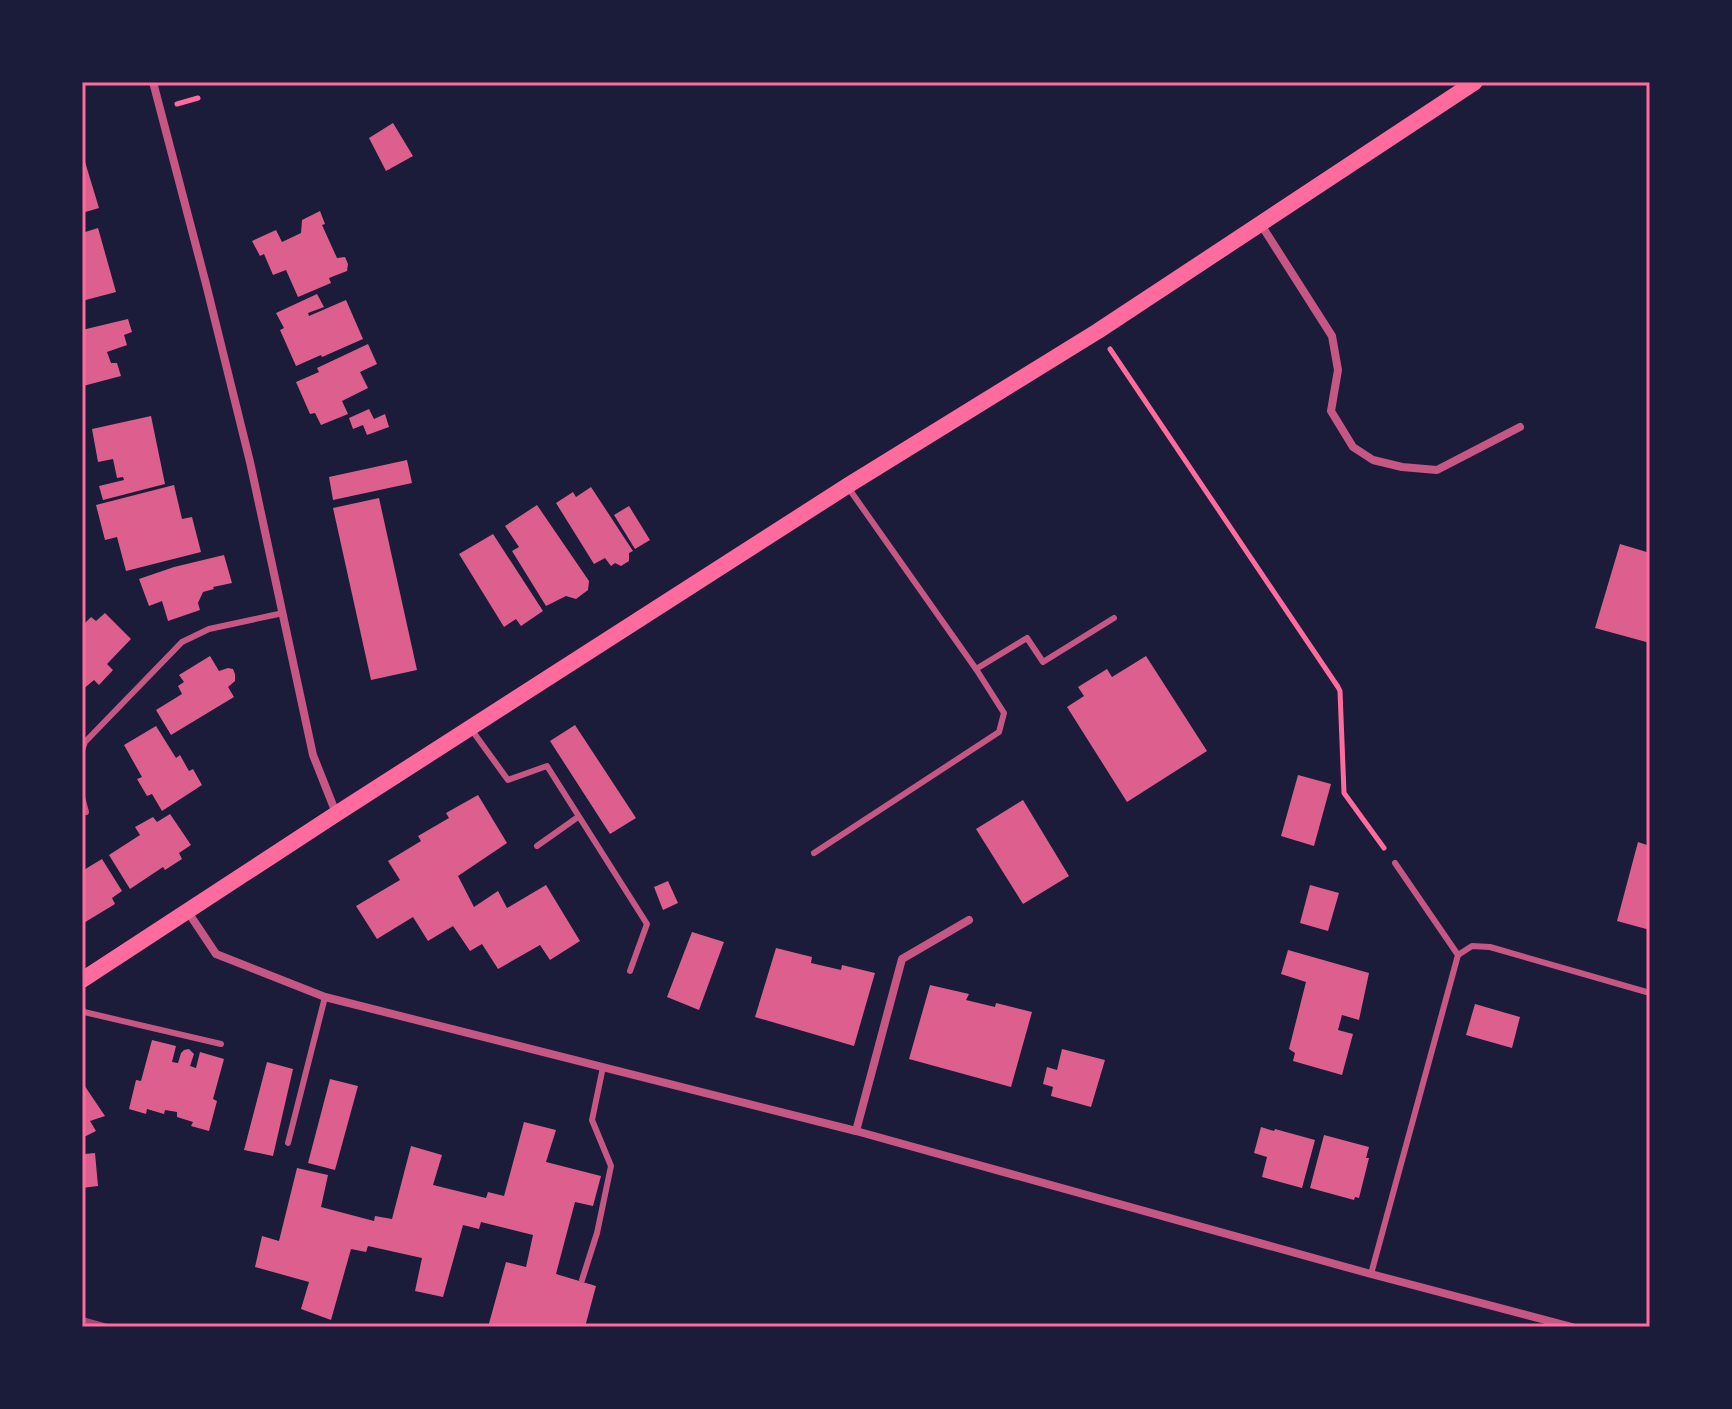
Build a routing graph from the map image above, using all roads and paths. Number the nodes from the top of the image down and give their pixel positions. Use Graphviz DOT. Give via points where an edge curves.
graph roads {
  1 [pos="153,82"];
  2 [pos="1475,82"];
  3 [pos="1260,223"];
  4 [pos="1098,331"];
  5 [pos="1520,427"];
  6 [pos="847,486"];
  7 [pos="283,613"];
  8 [pos="1114,618"];
  9 [pos="976,669"];
  10 [pos="471,729"];
  11 [pos="82,750"];
  12 [pos="82,797"];
  13 [pos="86,812"];
  14 [pos="336,814"];
  15 [pos="578,817"];
  16 [pos="537,846"];
  17 [pos="814,853"];
  18 [pos="1395,863"];
  19 [pos="188,912"];
  20 [pos="969,920"];
  21 [pos="1458,955"];
  22 [pos="630,971"];
  23 [pos="82,980"];
  24 [pos="1650,993"];
  25 [pos="325,997"];
  26 [pos="82,1009"];
  27 [pos="221,1044"];
  28 [pos="603,1067"];
  29 [pos="856,1131"];
  30 [pos="288,1143"];
  31 [pos="1371,1274"];
  32 [pos="582,1280"];
  33 [pos="1572,1327"];
  1 -- 7 [label="street" via="213,310"];
  2 -- 3 [label="main road"];
  3 -- 4 [label="main road"];
  3 -- 5 [label="street" via="1332,336 1338,370 1331,411 1353,447 1373,460 1437,470"];
  4 -- 6 [label="main road"];
  4 -- 18 [label="path" via="1338,687 1344,793"];
  6 -- 9 [label="lane"];
  6 -- 10 [label="main road"];
  7 -- 11 [label="lane" via="209,629 182,642"];
  7 -- 14 [label="street" via="313,755"];
  8 -- 9 [label="lane" via="1043,662 1027,638"];
  9 -- 17 [label="lane" via="1004,713 999,732"];
  10 -- 14 [label="main road"];
  10 -- 15 [label="lane" via="508,780 547,766"];
  12 -- 13 [label="lane"];
  14 -- 19 [label="main road"];
  15 -- 16 [label="lane"];
  15 -- 22 [label="lane" via="647,924"];
  18 -- 21 [label="lane"];
  19 -- 23 [label="main road"];
  19 -- 25 [label="street" via="216,954"];
  20 -- 29 [label="street" via="902,959"];
  21 -- 24 [label="lane" via="1472,946 1490,947"];
  21 -- 31 [label="lane"];
  25 -- 28 [label="street"];
  25 -- 30 [label="lane"];
  26 -- 27 [label="lane"];
  28 -- 29 [label="street"];
  28 -- 32 [label="lane" via="592,1120 611,1166"];
  29 -- 31 [label="street"];
  31 -- 33 [label="street"];
}
